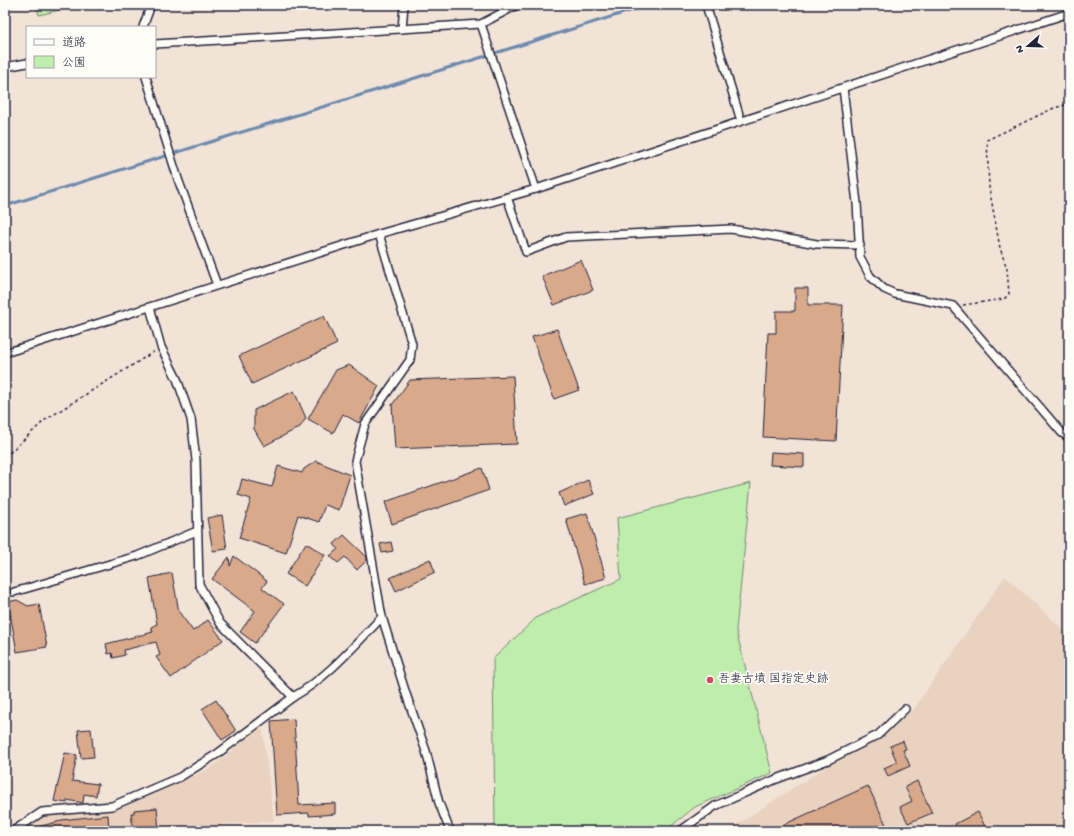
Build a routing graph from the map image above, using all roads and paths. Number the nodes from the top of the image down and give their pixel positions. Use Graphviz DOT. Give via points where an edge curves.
graph roads {
  1 [pos="151,5"];
  2 [pos="404,5"];
  3 [pos="516,5"];
  4 [pos="706,5"];
  5 [pos="1069,13"];
  6 [pos="480,24"];
  7 [pos="143,26"];
  8 [pos="402,29"];
  9 [pos="156,44"];
  10 [pos="26,63"];
  11 [pos="5,67"];
  12 [pos="146,78"];
  13 [pos="843,88"];
  14 [pos="1069,104"];
  15 [pos="741,120"];
  16 [pos="536,189"];
  17 [pos="507,197"];
  18 [pos="379,234"];
  19 [pos="860,245"];
  20 [pos="217,285"];
  21 [pos="953,306"];
  22 [pos="150,307"];
  23 [pos="161,347"];
  24 [pos="5,353"];
  25 [pos="1069,438"];
  26 [pos="5,457"];
  27 [pos="197,531"];
  28 [pos="14,592"];
  29 [pos="382,617"];
  30 [pos="293,697"];
  31 [pos="905,709"];
  32 [pos="13,831"];
  33 [pos="450,831"];
  34 [pos="680,831"];
  1 -- 7 [label="street"];
  2 -- 8 [label="street"];
  3 -- 6 [label="street"];
  4 -- 15 [label="street"];
  5 -- 13 [label="street"];
  6 -- 8 [label="street"];
  6 -- 16 [label="street"];
  8 -- 9 [label="street"];
  10 -- 11 [label="street"];
  12 -- 20 [label="street" via="178,179"];
  13 -- 15 [label="street"];
  13 -- 19 [label="street"];
  14 -- 21 [label="path" via="1054,108 987,140 988,187 1000,248 1007,269 1009,294 1004,299"];
  15 -- 16 [label="street"];
  16 -- 17 [label="street"];
  17 -- 18 [label="street"];
  17 -- 19 [label="street" via="526,252 566,237 731,229 817,244"];
  18 -- 20 [label="street"];
  18 -- 29 [label="street" via="412,344 410,360 365,424 355,461"];
  19 -- 21 [label="street" via="860,257 870,276 884,289 895,294"];
  20 -- 22 [label="street"];
  21 -- 25 [label="street"];
  22 -- 23 [label="street"];
  22 -- 24 [label="street"];
  23 -- 26 [label="path" via="45,420"];
  23 -- 27 [label="street" via="177,379 191,418 196,460"];
  27 -- 28 [label="street" via="137,556"];
  27 -- 30 [label="street" via="199,584 220,623"];
  29 -- 30 [label="street" via="327,671"];
  29 -- 33 [label="street" via="426,752 439,803"];
  30 -- 32 [label="street" via="217,754 180,777 112,806 42,812"];
  31 -- 34 [label="street" via="878,735 828,760 715,806"];
}
